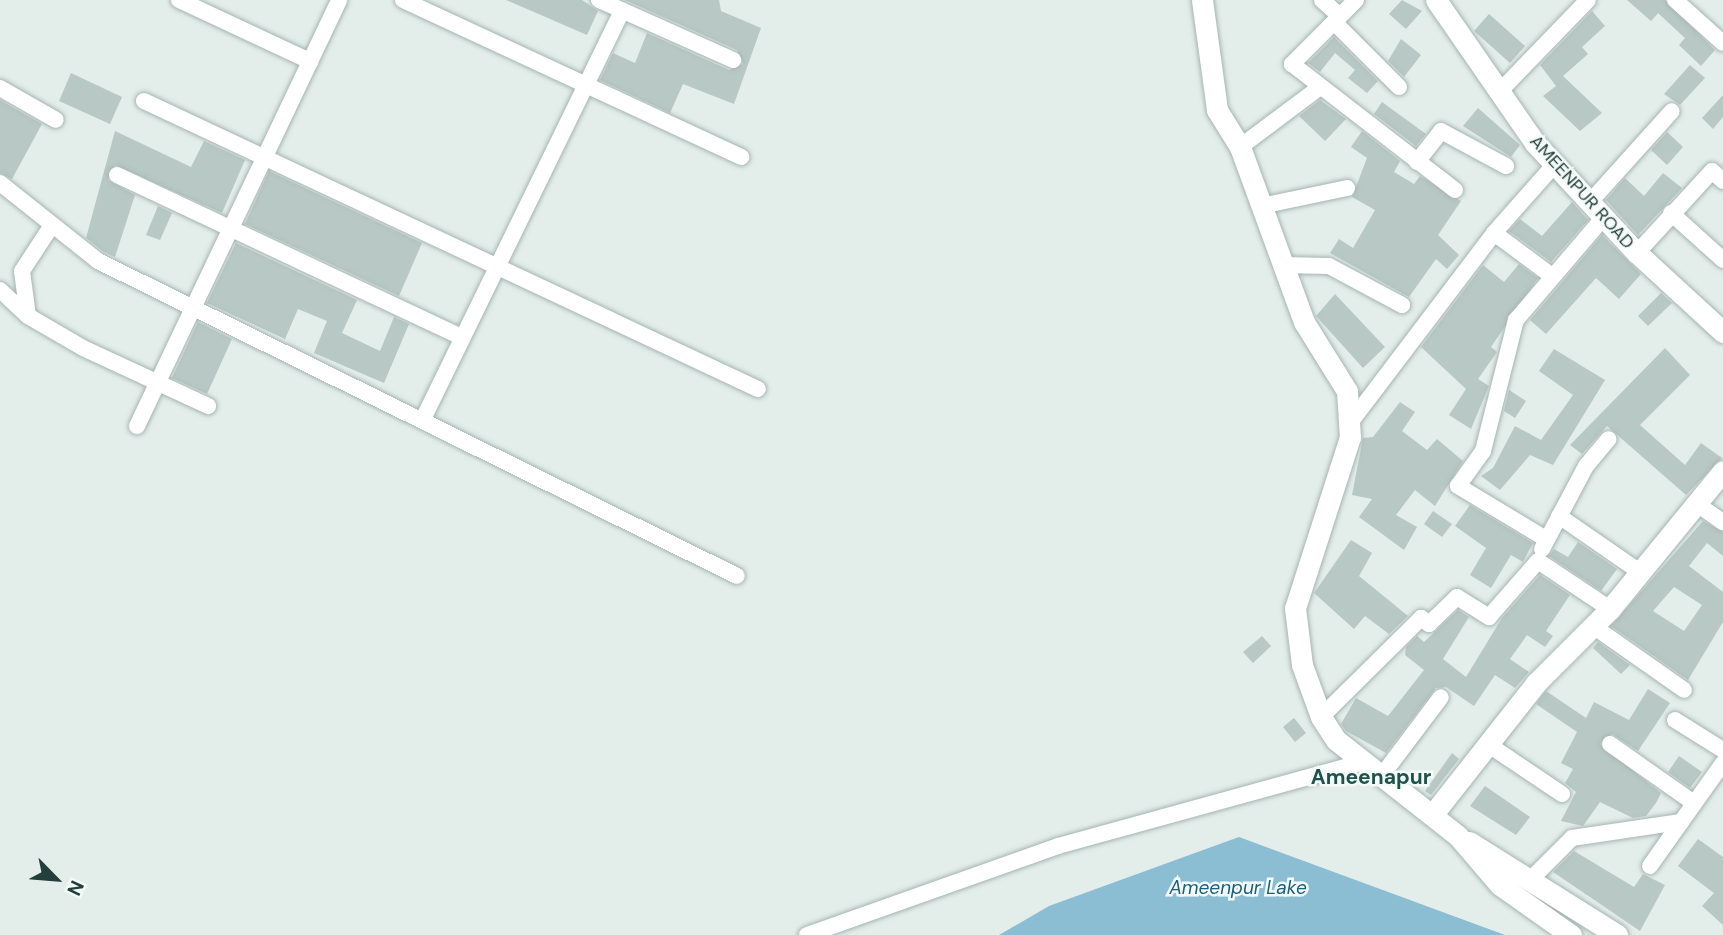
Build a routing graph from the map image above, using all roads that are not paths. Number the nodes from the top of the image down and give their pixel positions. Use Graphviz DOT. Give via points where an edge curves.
graph roads {
  1 [pos="179,0"];
  2 [pos="339,0"];
  3 [pos="403,0"];
  4 [pos="599,0"];
  5 [pos="1202,0"];
  6 [pos="1322,0"];
  7 [pos="1356,0"];
  8 [pos="1436,0"];
  9 [pos="1588,0"];
  10 [pos="1675,0"];
  11 [pos="622,11"];
  12 [pos="1337,19"];
  13 [pos="1723,43"];
  14 [pos="733,60"];
  15 [pos="310,61"];
  16 [pos="586,86"];
  17 [pos="1399,87"];
  18 [pos="0,88"];
  19 [pos="1319,89"];
  20 [pos="1501,90"];
  21 [pos="145,101"];
  22 [pos="1672,111"];
  23 [pos="56,120"];
  24 [pos="1240,147"];
  25 [pos="267,154"];
  26 [pos="741,157"];
  27 [pos="1417,162"];
  28 [pos="1555,164"];
  29 [pos="1506,166"];
  30 [pos="117,175"];
  31 [pos="1723,181"];
  32 [pos="0,183"];
  33 [pos="1347,188"];
  34 [pos="1455,190"];
  35 [pos="1261,206"];
  36 [pos="1597,210"];
  37 [pos="1671,213"];
  38 [pos="50,228"];
  39 [pos="230,230"];
  40 [pos="1494,233"];
  41 [pos="1637,253"];
  42 [pos="1723,260"];
  43 [pos="1283,265"];
  44 [pos="497,266"];
  45 [pos="1552,276"];
  46 [pos="0,290"];
  47 [pos="1402,305"];
  48 [pos="192,309"];
  49 [pos="28,316"];
  50 [pos="1723,332"];
  51 [pos="461,337"];
  52 [pos="157,382"];
  53 [pos="758,389"];
  54 [pos="208,406"];
  55 [pos="424,417"];
  56 [pos="1350,423"];
  57 [pos="136,426"];
  58 [pos="1609,439"];
  59 [pos="1723,471"];
  60 [pos="1698,504"];
  61 [pos="1559,516"];
  62 [pos="1723,523"];
  63 [pos="1546,539"];
  64 [pos="1538,561"];
  65 [pos="1640,572"];
  66 [pos="737,576"];
  67 [pos="1610,609"];
  68 [pos="1593,626"];
  69 [pos="1684,690"];
  70 [pos="1441,697"];
  71 [pos="1321,717"];
  72 [pos="1675,720"];
  73 [pos="1610,744"];
  74 [pos="1489,745"];
  75 [pos="1723,750"];
  76 [pos="1362,762"];
  77 [pos="1723,763"];
  78 [pos="1383,774"];
  79 [pos="1562,794"];
  80 [pos="1694,803"];
  81 [pos="1433,814"];
  82 [pos="1681,821"];
  83 [pos="1458,836"];
  84 [pos="1650,866"];
  85 [pos="1533,877"];
  86 [pos="807,935"];
  87 [pos="1571,935"];
  88 [pos="1617,935"];
  1 -- 15 [label="street"];
  2 -- 15 [label="street"];
  3 -- 16 [label="street"];
  4 -- 11 [label="street"];
  5 -- 24 [label="street" via="1217,110"];
  6 -- 12 [label="street"];
  7 -- 12 [label="street"];
  8 -- 20 [label="street, AMEENPUR ROAD"];
  9 -- 20 [label="street"];
  10 -- 13 [label="street"];
  11 -- 14 [label="street"];
  11 -- 16 [label="street"];
  12 -- 17 [label="street"];
  12 -- 19 [label="street" via="1292,64"];
  15 -- 25 [label="street"];
  16 -- 26 [label="street"];
  16 -- 44 [label="street"];
  18 -- 23 [label="street"];
  19 -- 24 [label="street"];
  19 -- 27 [label="street"];
  20 -- 28 [label="street, AMEENPUR ROAD"];
  21 -- 25 [label="street"];
  22 -- 36 [label="street"];
  24 -- 35 [label="street"];
  25 -- 39 [label="street"];
  25 -- 44 [label="street"];
  27 -- 29 [label="street" via="1441,131"];
  27 -- 34 [label="street"];
  28 -- 36 [label="street, AMEENPUR ROAD"];
  28 -- 40 [label="street"];
  30 -- 39 [label="street"];
  31 -- 37 [label="street" via="1713,171"];
  32 -- 38 [label="street"];
  33 -- 35 [label="street"];
  35 -- 43 [label="street"];
  36 -- 41 [label="street, AMEENPUR ROAD"];
  36 -- 45 [label="street"];
  37 -- 41 [label="street"];
  37 -- 42 [label="street"];
  38 -- 48 [label="street"];
  38 -- 49 [label="street" via="22,271"];
  39 -- 48 [label="street"];
  39 -- 51 [label="street"];
  40 -- 45 [label="street"];
  40 -- 56 [label="street"];
  41 -- 50 [label="street, AMEENPUR ROAD"];
  43 -- 47 [label="street" via="1329,266"];
  43 -- 56 [label="street" via="1304,322 1347,391"];
  44 -- 51 [label="street"];
  44 -- 53 [label="street"];
  45 -- 63 [label="street" via="1516,320 1483,452 1458,486"];
  46 -- 49 [label="street"];
  48 -- 52 [label="street"];
  48 -- 55 [label="street"];
  49 -- 52 [label="street"];
  51 -- 55 [label="street"];
  52 -- 54 [label="street"];
  52 -- 57 [label="street"];
  55 -- 66 [label="street"];
  56 -- 71 [label="street" via="1315,561 1295,608 1302,665"];
  58 -- 61 [label="street"];
  59 -- 60 [label="street"];
  60 -- 62 [label="street"];
  60 -- 65 [label="street"];
  61 -- 63 [label="street"];
  61 -- 65 [label="street"];
  63 -- 64 [label="street"];
  64 -- 67 [label="street"];
  64 -- 71 [label="street" via="1489,617 1457,597 1429,624 1421,618"];
  65 -- 67 [label="street"];
  67 -- 68 [label="street"];
  68 -- 69 [label="street"];
  68 -- 74 [label="street" via="1536,683"];
  70 -- 78 [label="street"];
  71 -- 76 [label="street"];
  72 -- 75 [label="street"];
  73 -- 80 [label="street"];
  74 -- 79 [label="street"];
  74 -- 81 [label="street"];
  76 -- 78 [label="street"];
  76 -- 86 [label="street" via="1058,846"];
  77 -- 80 [label="street"];
  78 -- 81 [label="street"];
  80 -- 82 [label="street"];
  81 -- 83 [label="street"];
  82 -- 84 [label="street"];
  82 -- 85 [label="street" via="1572,838"];
  83 -- 85 [label="street"];
  83 -- 87 [label="street" via="1500,885"];
  85 -- 88 [label="street"];
}
